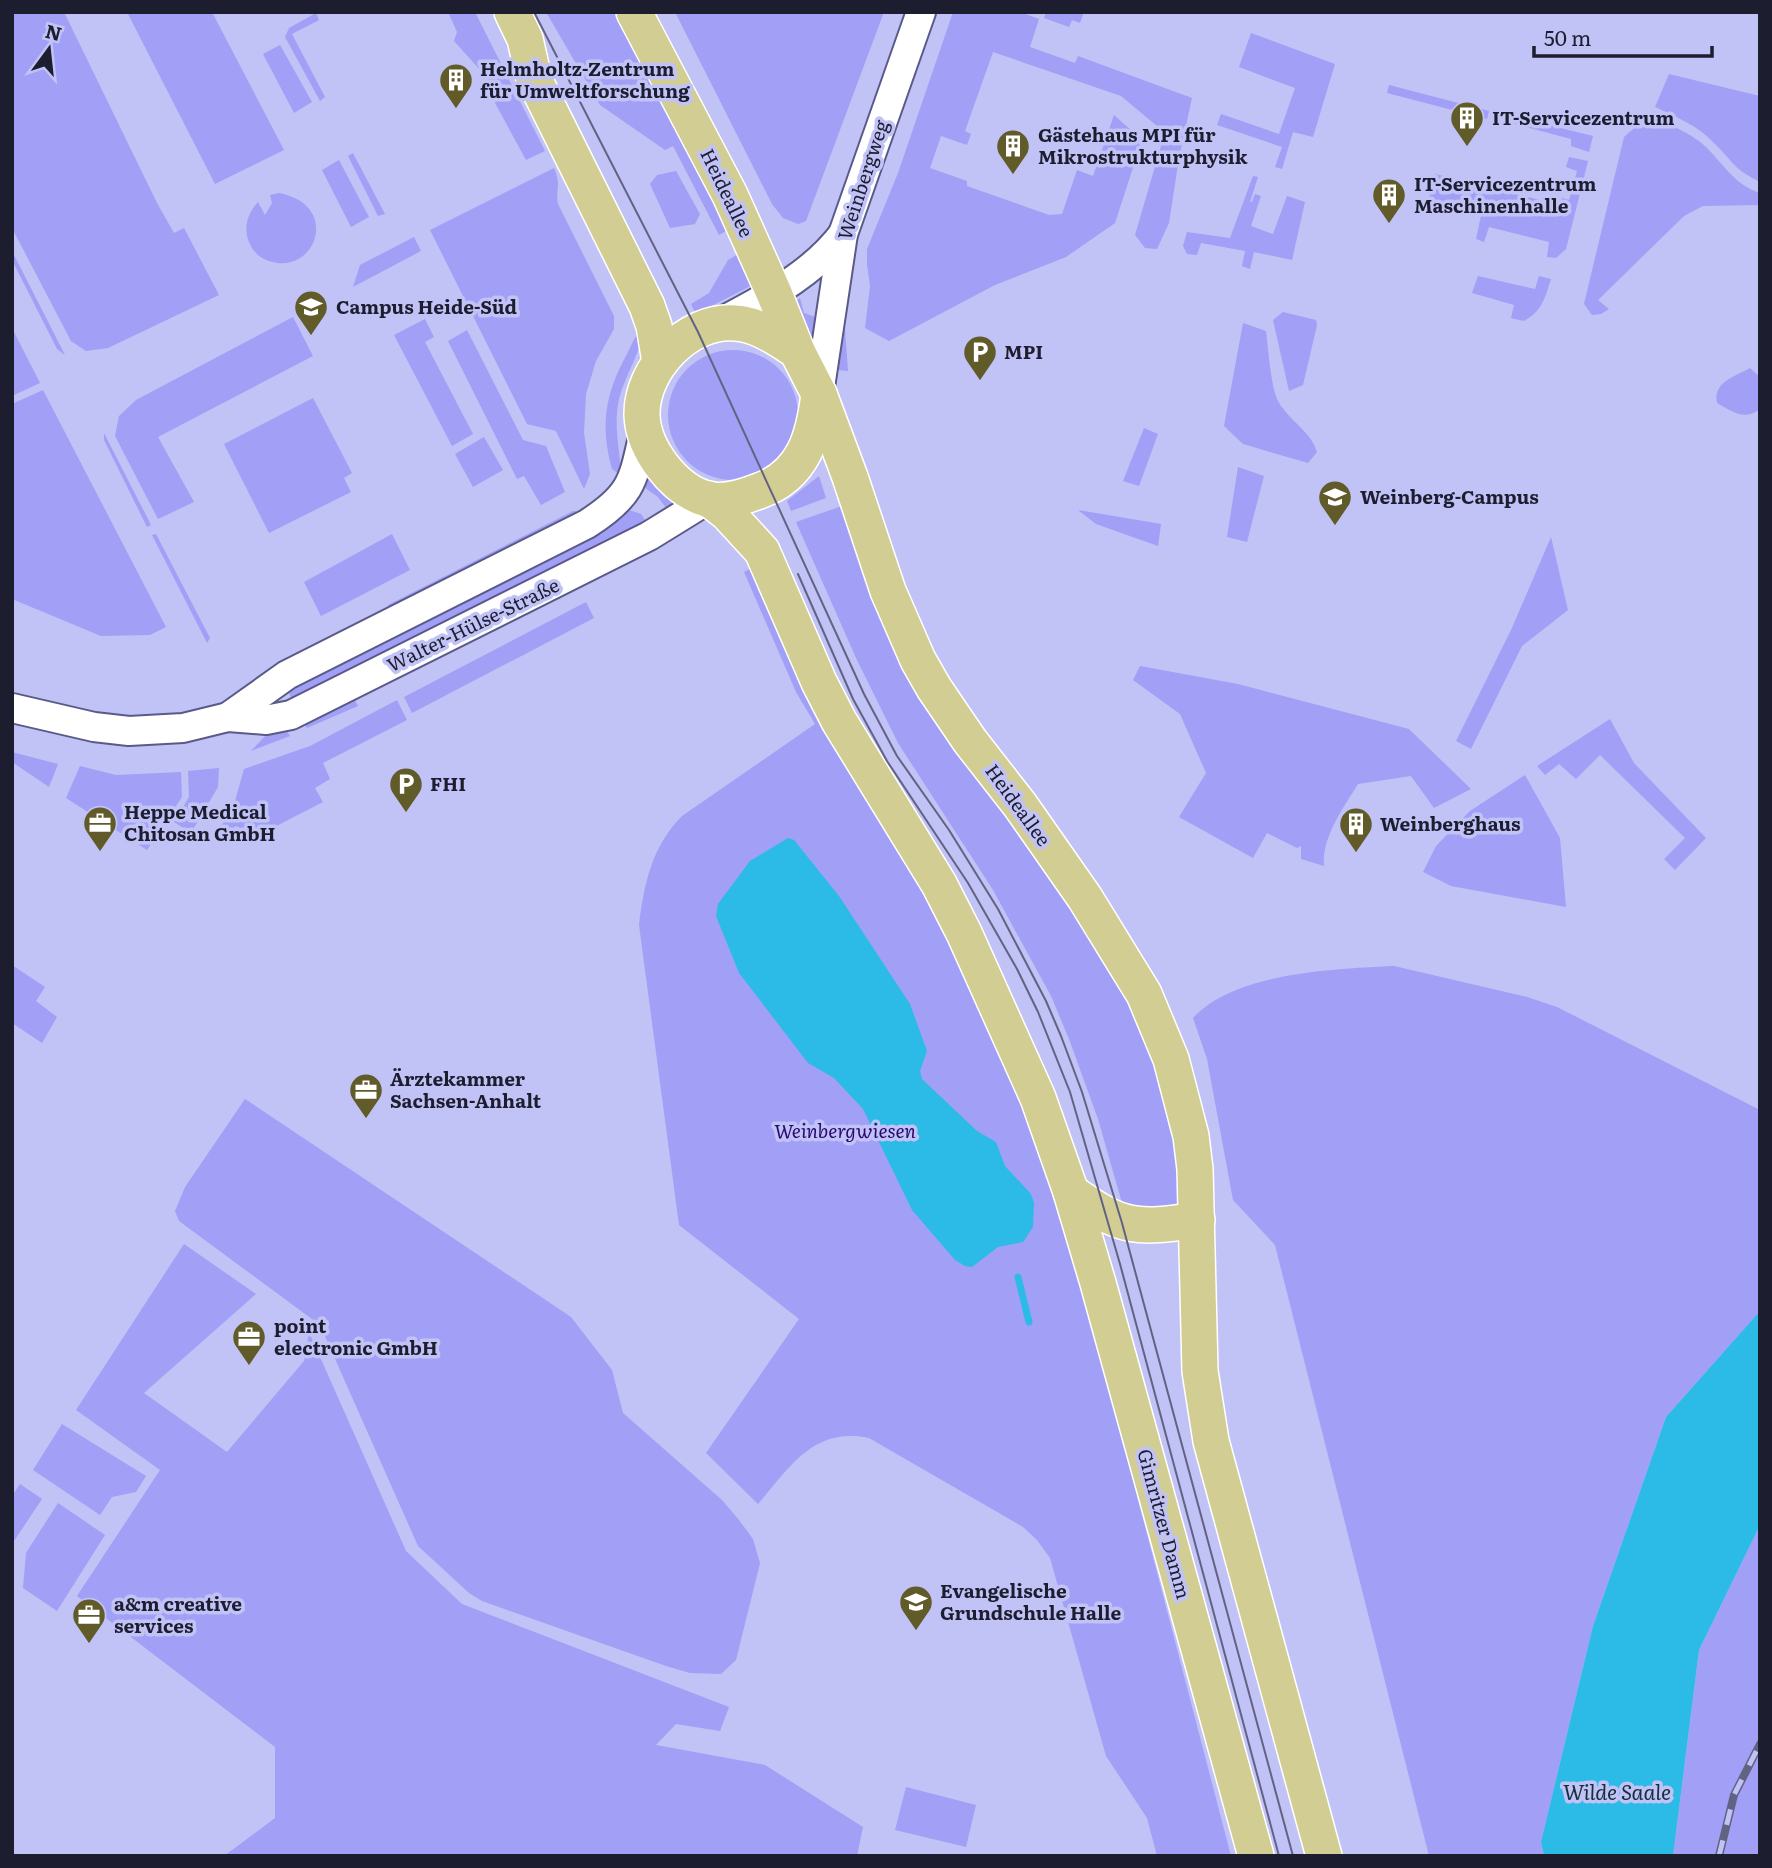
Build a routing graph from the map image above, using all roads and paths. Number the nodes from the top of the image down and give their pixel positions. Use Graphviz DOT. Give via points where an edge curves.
graph roads {
  1 [pos="512,12"];
  2 [pos="634,12"];
  3 [pos="921,12"];
  4 [pos="843,234"];
  5 [pos="774,293"];
  6 [pos="719,323"];
  7 [pos="785,343"];
  8 [pos="660,362"];
  9 [pos="819,394"];
  10 [pos="645,428"];
  11 [pos="709,499"];
  12 [pos="12,708"];
  13 [pos="228,717"];
  14 [pos="1071,1192"];
  15 [pos="1197,1220"];
  16 [pos="1256,1856"];
  17 [pos="1324,1856"];
  1 -- 8 [label="main road" via="539,90 647,306"];
  2 -- 5 [label="main road, Heideallee" via="730,195"];
  3 -- 4 [label="street, Weinbergweg"];
  4 -- 5 [label="street" via="814,267"];
  4 -- 9 [label="street, Weinbergweg"];
  5 -- 6 [label="street"];
  5 -- 7 [label="main road, Heideallee"];
  6 -- 7 [label="main road" via="748,324"];
  6 -- 8 [label="main road" via="690,336"];
  7 -- 9 [label="main road"];
  8 -- 10 [label="main road" via="645,391"];
  9 -- 11 [label="main road" via="812,439 788,475 750,495"];
  9 -- 15 [label="main road, Heideallee" via="888,591 923,670 1085,898 1156,1020 1191,1136"];
  10 -- 11 [label="main road" via="670,474 686,489"];
  10 -- 13 [label="street, Walter-Hülse-Straße" via="629,485 605,513 287,675"];
  11 -- 13 [label="street, Walter-Hülse-Straße" via="649,537 292,715 266,720"];
  11 -- 14 [label="main road" via="762,551 839,720 939,884 1029,1078"];
  12 -- 13 [label="street, Walter-Hülse-Straße" via="130,731 183,728"];
  14 -- 15 [label="main road" via="1122,1223 1164,1225"];
  14 -- 16 [label="main road, Gimritzer Damm"];
  15 -- 17 [label="main road" via="1199,1371 1211,1441"];
}
